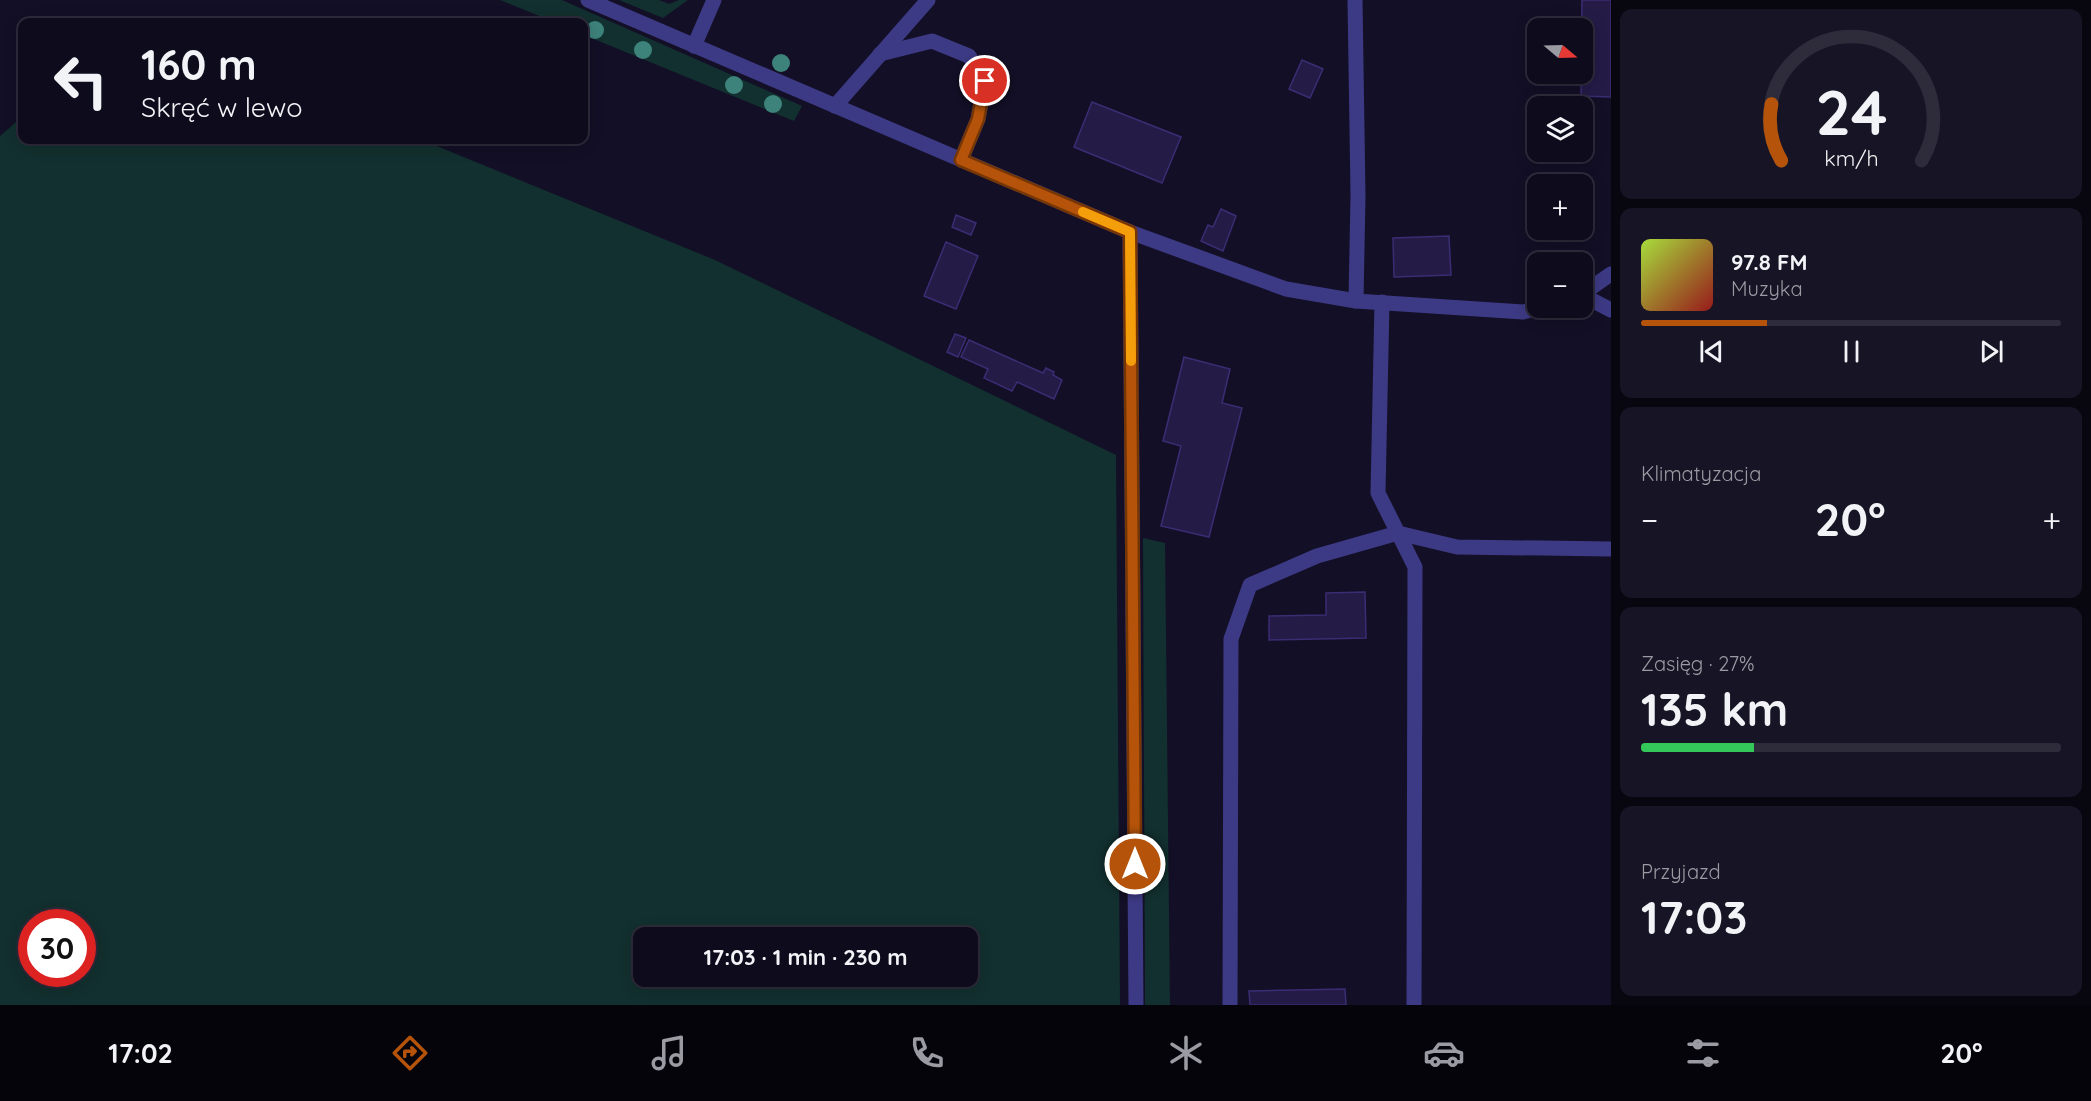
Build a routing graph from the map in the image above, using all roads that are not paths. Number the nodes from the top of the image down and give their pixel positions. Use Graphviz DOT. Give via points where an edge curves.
graph roads {
  1 [pos="588,0"];
  2 [pos="714,0"];
  3 [pos="928,0"];
  4 [pos="1355,0"];
  5 [pos="694,46"];
  6 [pos="880,54"];
  7 [pos="836,106"];
  8 [pos="961,160"];
  9 [pos="1130,232"];
  10 [pos="1611,274"];
  11 [pos="1593,287"];
  12 [pos="1356,301"];
  13 [pos="1593,301"];
  14 [pos="1382,302"];
  15 [pos="1611,310"];
  16 [pos="1527,311"];
  17 [pos="1398,533"];
  18 [pos="1611,549"];
  19 [pos="1136,1005"];
  20 [pos="1230,1005"];
  21 [pos="1414,1005"];
  1 -- 5 [label="street"];
  2 -- 5 [label="street"];
  3 -- 6 [label="street"];
  4 -- 12 [label="street"];
  5 -- 7 [label="street"];
  6 -- 7 [label="street"];
  6 -- 8 [label="street" via="932,41 969,56 985,81 978,119"];
  7 -- 8 [label="street"];
  8 -- 9 [label="street"];
  9 -- 12 [label="street" via="1286,289"];
  9 -- 19 [label="street"];
  10 -- 11 [label="street"];
  12 -- 14 [label="street"];
  13 -- 15 [label="street"];
  14 -- 16 [label="street"];
  14 -- 17 [label="street" via="1378,493"];
  17 -- 18 [label="street" via="1457,547"];
  17 -- 20 [label="street" via="1317,556 1250,585 1231,639"];
  17 -- 21 [label="street" via="1415,567"];
}
